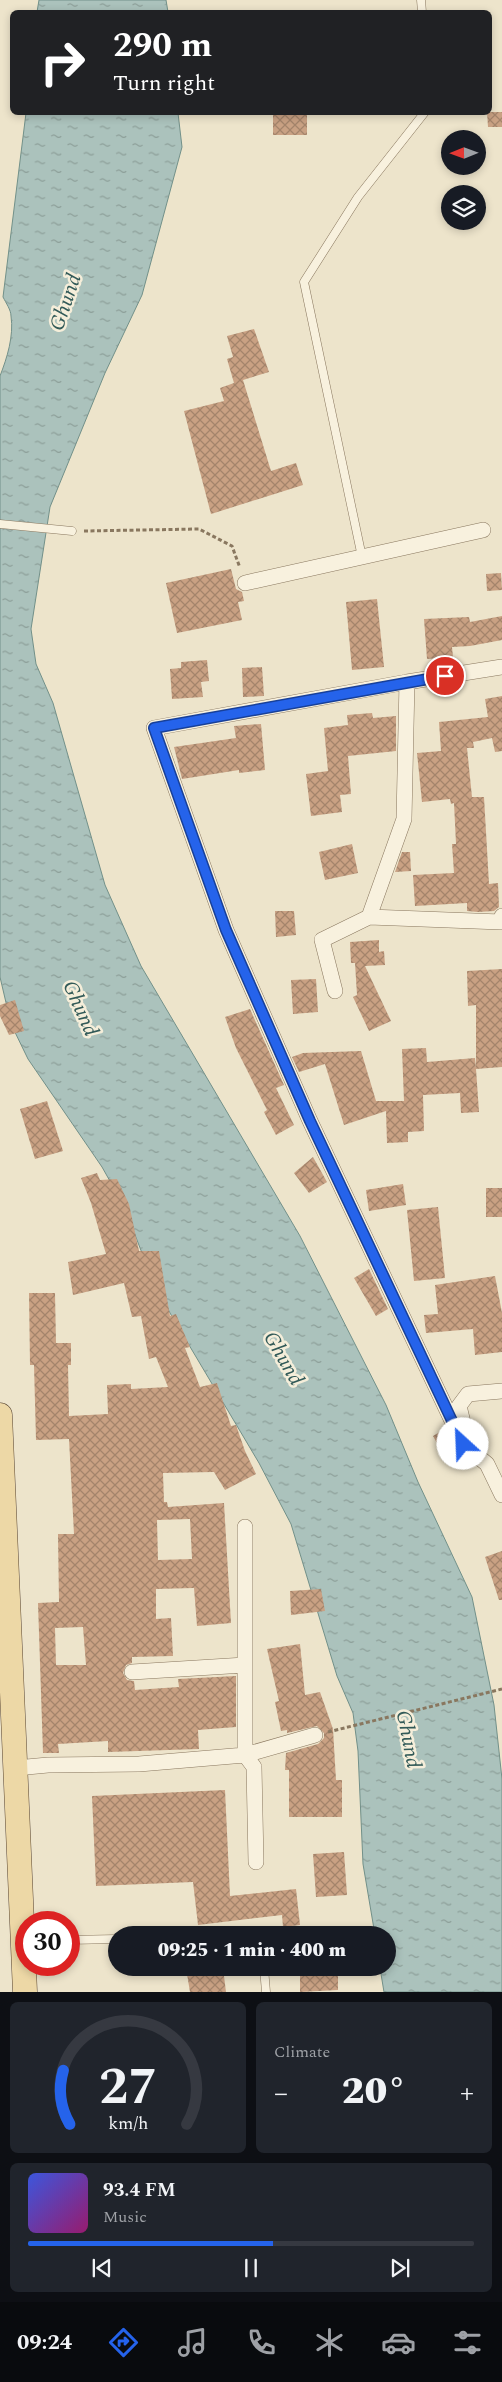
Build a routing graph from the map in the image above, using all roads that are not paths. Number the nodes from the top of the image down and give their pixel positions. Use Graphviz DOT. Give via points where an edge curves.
graph roads {
  1 [pos="423,115"];
  2 [pos="0,524"];
  3 [pos="483,530"];
  4 [pos="72,531"];
  5 [pos="362,557"];
  6 [pos="245,583"];
  7 [pos="502,667"];
  8 [pos="407,682"];
  9 [pos="502,916"];
  10 [pos="369,917"];
  11 [pos="335,991"];
  12 [pos="502,1391"];
  13 [pos="0,1415"];
  14 [pos="463,1444"];
  15 [pos="502,1494"];
  16 [pos="2,1519"];
  17 [pos="245,1527"];
  18 [pos="245,1665"];
  19 [pos="132,1672"];
  20 [pos="316,1735"];
  21 [pos="245,1755"];
  22 [pos="16,1768"];
  23 [pos="256,1862"];
  24 [pos="23,1911"];
  25 [pos="108,1938"];
  26 [pos="80,1940"];
  27 [pos="26,1976"];
  28 [pos="265,1976"];
  29 [pos="26,1992"];
  30 [pos="266,1992"];
  1 -- 5 [label="lane" via="358,197 304,282"];
  2 -- 4 [label="lane"];
  3 -- 5 [label="street"];
  5 -- 6 [label="street"];
  7 -- 8 [label="street"];
  8 -- 10 [label="street" via="404,819"];
  8 -- 14 [label="street" via="154,728 226,930 310,1121"];
  9 -- 10 [label="street" via="501,922"];
  10 -- 11 [label="street" via="322,940"];
  12 -- 14 [label="street" via="468,1394 459,1406 466,1435"];
  13 -- 16 [label="main road"];
  14 -- 15 [label="street" via="487,1464"];
  16 -- 22 [label="main road"];
  17 -- 18 [label="street"];
  18 -- 19 [label="street"];
  18 -- 21 [label="street"];
  20 -- 21 [label="street"];
  21 -- 22 [label="street" via="139,1764"];
  21 -- 23 [label="street" via="254,1767"];
  22 -- 24 [label="main road"];
  25 -- 26 [label="lane"];
  27 -- 29 [label="main road"];
  28 -- 30 [label="lane"];
}
